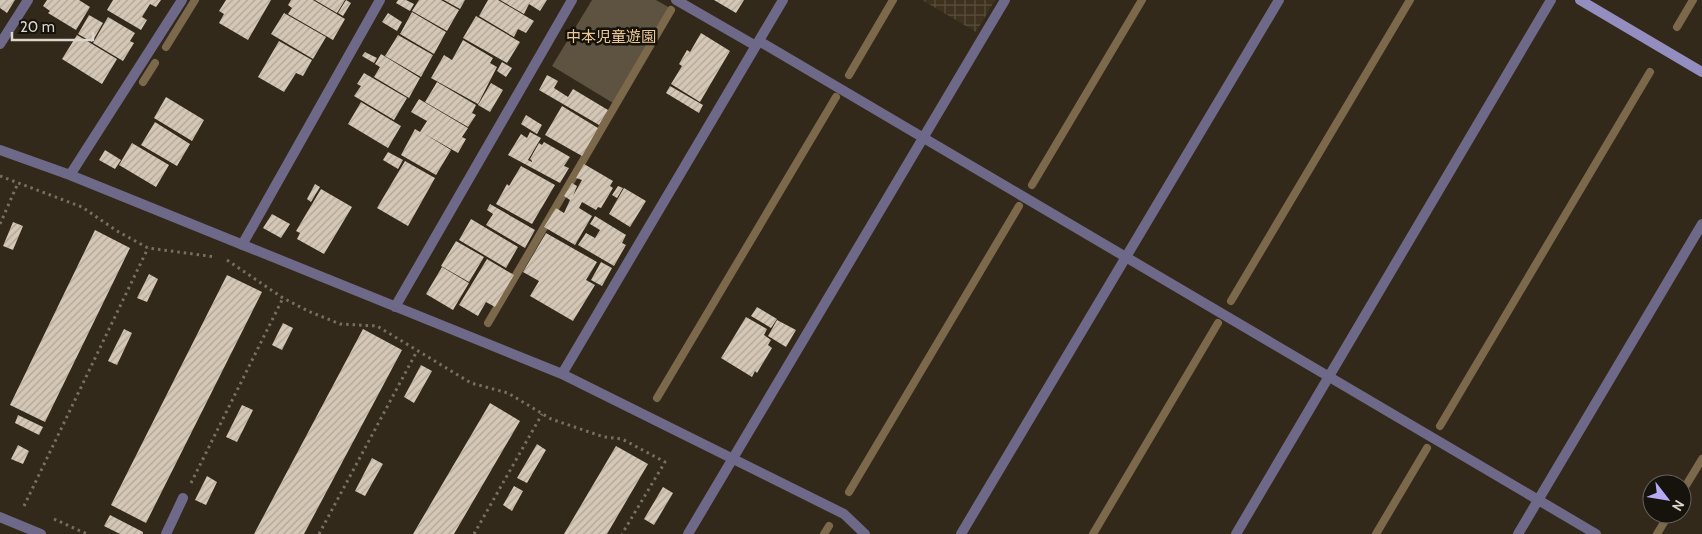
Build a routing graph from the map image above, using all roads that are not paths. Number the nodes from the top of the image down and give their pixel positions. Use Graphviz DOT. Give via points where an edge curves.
graph roads {
  1 [pos="28,0"];
  2 [pos="182,0"];
  3 [pos="380,0"];
  4 [pos="572,0"];
  5 [pos="676,0"];
  6 [pos="783,0"];
  7 [pos="1005,0"];
  8 [pos="1278,0"];
  9 [pos="1550,0"];
  10 [pos="1580,0"];
  11 [pos="757,43"];
  12 [pos="0,44"];
  13 [pos="1702,72"];
  14 [pos="923,137"];
  15 [pos="0,150"];
  16 [pos="70,175"];
  17 [pos="1702,224"];
  18 [pos="242,245"];
  19 [pos="1126,257"];
  20 [pos="395,307"];
  21 [pos="562,374"];
  22 [pos="1328,376"];
  23 [pos="732,460"];
  24 [pos="183,498"];
  25 [pos="1538,500"];
  26 [pos="0,517"];
  27 [pos="41,534"];
  28 [pos="166,534"];
  29 [pos="688,534"];
  30 [pos="865,534"];
  31 [pos="961,534"];
  32 [pos="1236,534"];
  33 [pos="1518,534"];
  34 [pos="1596,534"];
  1 -- 12 [label="street"];
  2 -- 16 [label="street"];
  3 -- 18 [label="street"];
  4 -- 20 [label="street"];
  5 -- 11 [label="street"];
  6 -- 11 [label="street"];
  7 -- 14 [label="street"];
  8 -- 19 [label="street"];
  9 -- 22 [label="street"];
  10 -- 13 [label="street"];
  11 -- 14 [label="street"];
  11 -- 21 [label="street"];
  14 -- 19 [label="street"];
  14 -- 23 [label="street"];
  15 -- 16 [label="street"];
  16 -- 18 [label="street"];
  17 -- 25 [label="street"];
  18 -- 20 [label="street"];
  19 -- 22 [label="street"];
  19 -- 31 [label="street"];
  20 -- 21 [label="street"];
  21 -- 23 [label="street"];
  22 -- 25 [label="street"];
  22 -- 32 [label="street"];
  23 -- 29 [label="street"];
  23 -- 30 [label="street" via="844,514"];
  24 -- 28 [label="street"];
  25 -- 33 [label="street"];
  25 -- 34 [label="street"];
  26 -- 27 [label="street"];
}
